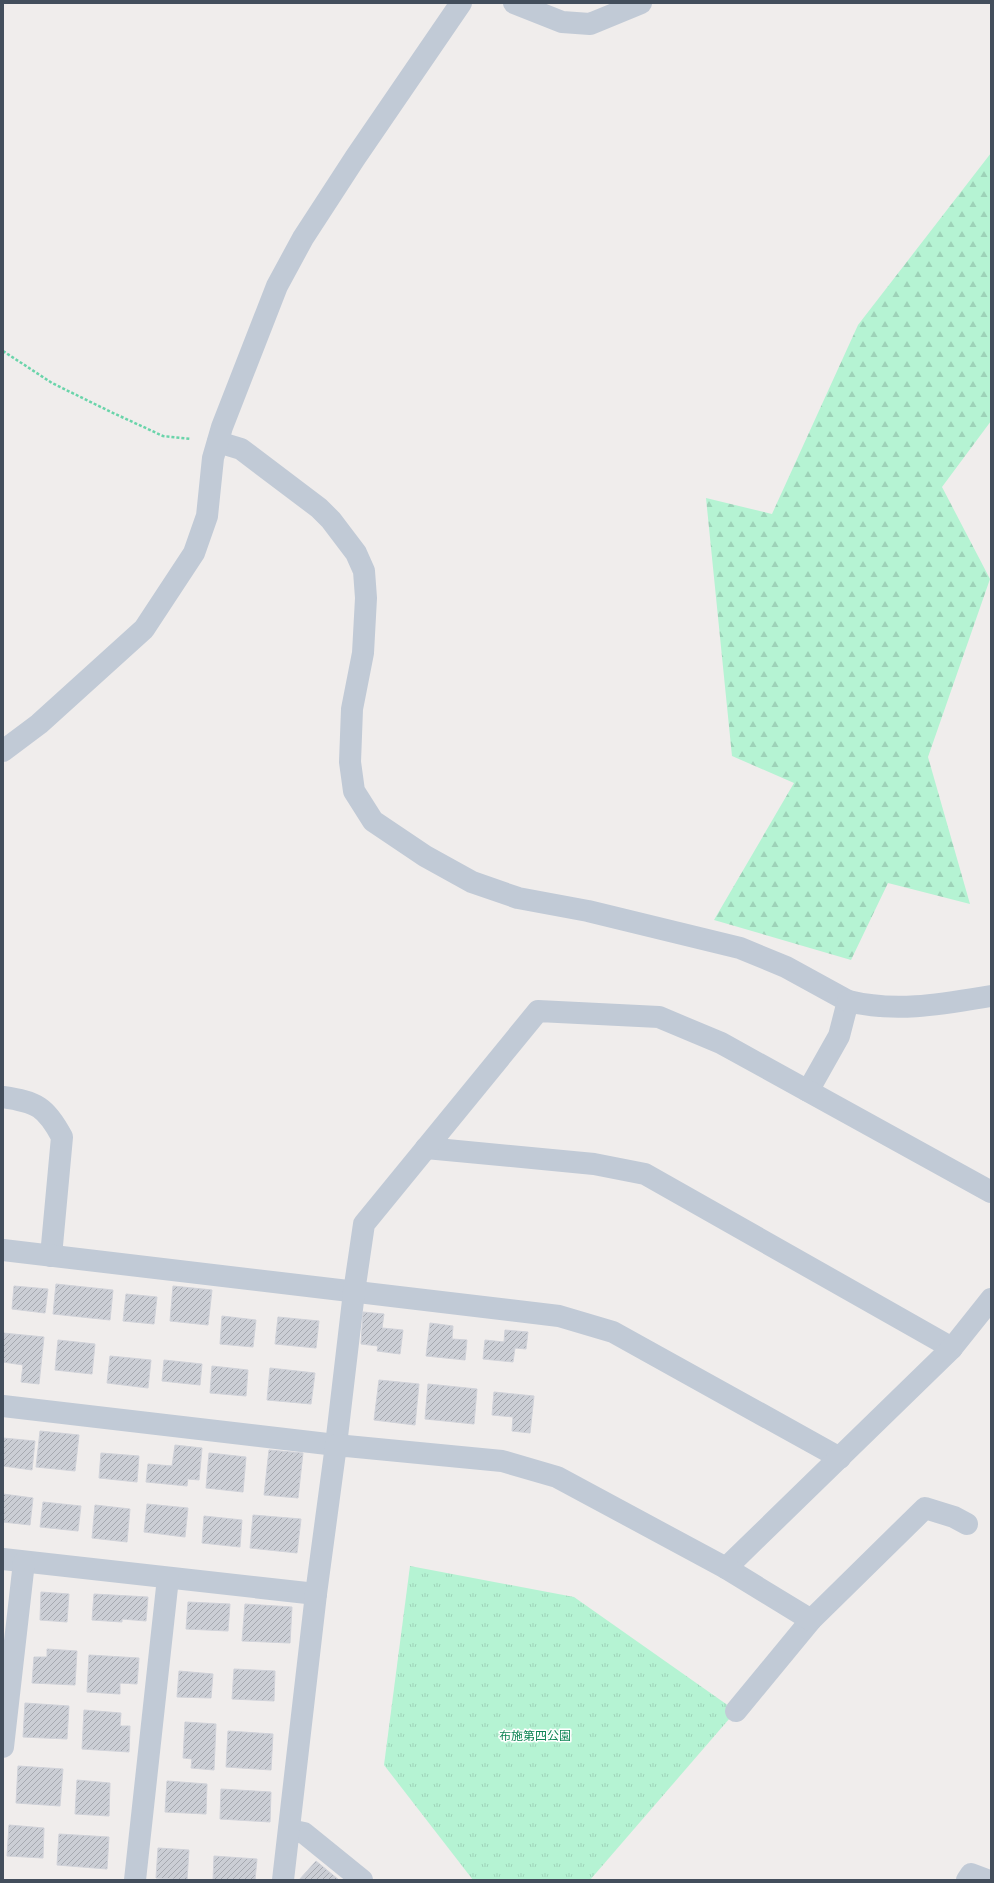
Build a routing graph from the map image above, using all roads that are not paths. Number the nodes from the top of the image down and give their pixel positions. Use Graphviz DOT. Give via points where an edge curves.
graph roads {
  1 [pos="461,3"];
  2 [pos="514,3"];
  3 [pos="641,3"];
  4 [pos="218,442"];
  5 [pos="3,751"];
  6 [pos="991,996"];
  7 [pos="848,1001"];
  8 [pos="808,1091"];
  9 [pos="3,1097"];
  10 [pos="426,1148"];
  11 [pos="991,1192"];
  12 [pos="3,1250"];
  13 [pos="51,1256"];
  14 [pos="354,1292"];
  15 [pos="991,1299"];
  16 [pos="952,1348"];
  17 [pos="3,1406"];
  18 [pos="336,1445"];
  19 [pos="840,1458"];
  20 [pos="967,1524"];
  21 [pos="3,1559"];
  22 [pos="24,1562"];
  23 [pos="726,1568"];
  24 [pos="168,1578"];
  25 [pos="316,1594"];
  26 [pos="811,1620"];
  27 [pos="736,1711"];
  28 [pos="3,1747"];
  29 [pos="289,1830"];
  30 [pos="135,1880"];
  31 [pos="283,1880"];
  32 [pos="362,1880"];
  33 [pos="967,1880"];
  34 [pos="987,1880"];
  1 -- 4 [label="street" via="303,238 277,286"];
  2 -- 3 [label="street" via="562,22 590,24"];
  4 -- 5 [label="street" via="213,458 206,516 194,553 144,628 39,724"];
  4 -- 7 [label="street" via="241,449 319,508 356,553 364,571 366,598 363,652 352,710 350,762 354,791 373,821 425,856 472,882 518,898 588,911 740,948 786,967"];
  6 -- 7 [label="street" via="934,1006 905,1007"];
  7 -- 8 [label="street" via="839,1036"];
  8 -- 10 [label="street" via="721,1043 659,1017 538,1011"];
  8 -- 11 [label="street"];
  9 -- 13 [label="street" via="37,1105 53,1120 62,1138"];
  10 -- 14 [label="street" via="364,1224"];
  10 -- 16 [label="street" via="594,1164 645,1174"];
  12 -- 13 [label="street"];
  13 -- 14 [label="street"];
  14 -- 18 [label="street"];
  14 -- 19 [label="street" via="559,1316 613,1332"];
  15 -- 16 [label="street"];
  16 -- 19 [label="street"];
  17 -- 18 [label="street"];
  18 -- 23 [label="street" via="502,1461 558,1477"];
  18 -- 25 [label="street"];
  19 -- 23 [label="street"];
  20 -- 26 [label="street" via="925,1508"];
  21 -- 22 [label="street"];
  22 -- 24 [label="street"];
  22 -- 28 [label="street"];
  23 -- 26 [label="street"];
  24 -- 25 [label="street"];
  24 -- 30 [label="street"];
  25 -- 29 [label="street"];
  26 -- 27 [label="street"];
  29 -- 31 [label="street"];
  29 -- 32 [label="street" via="304,1833"];
  33 -- 34 [label="street" via="971,1874"];
}
